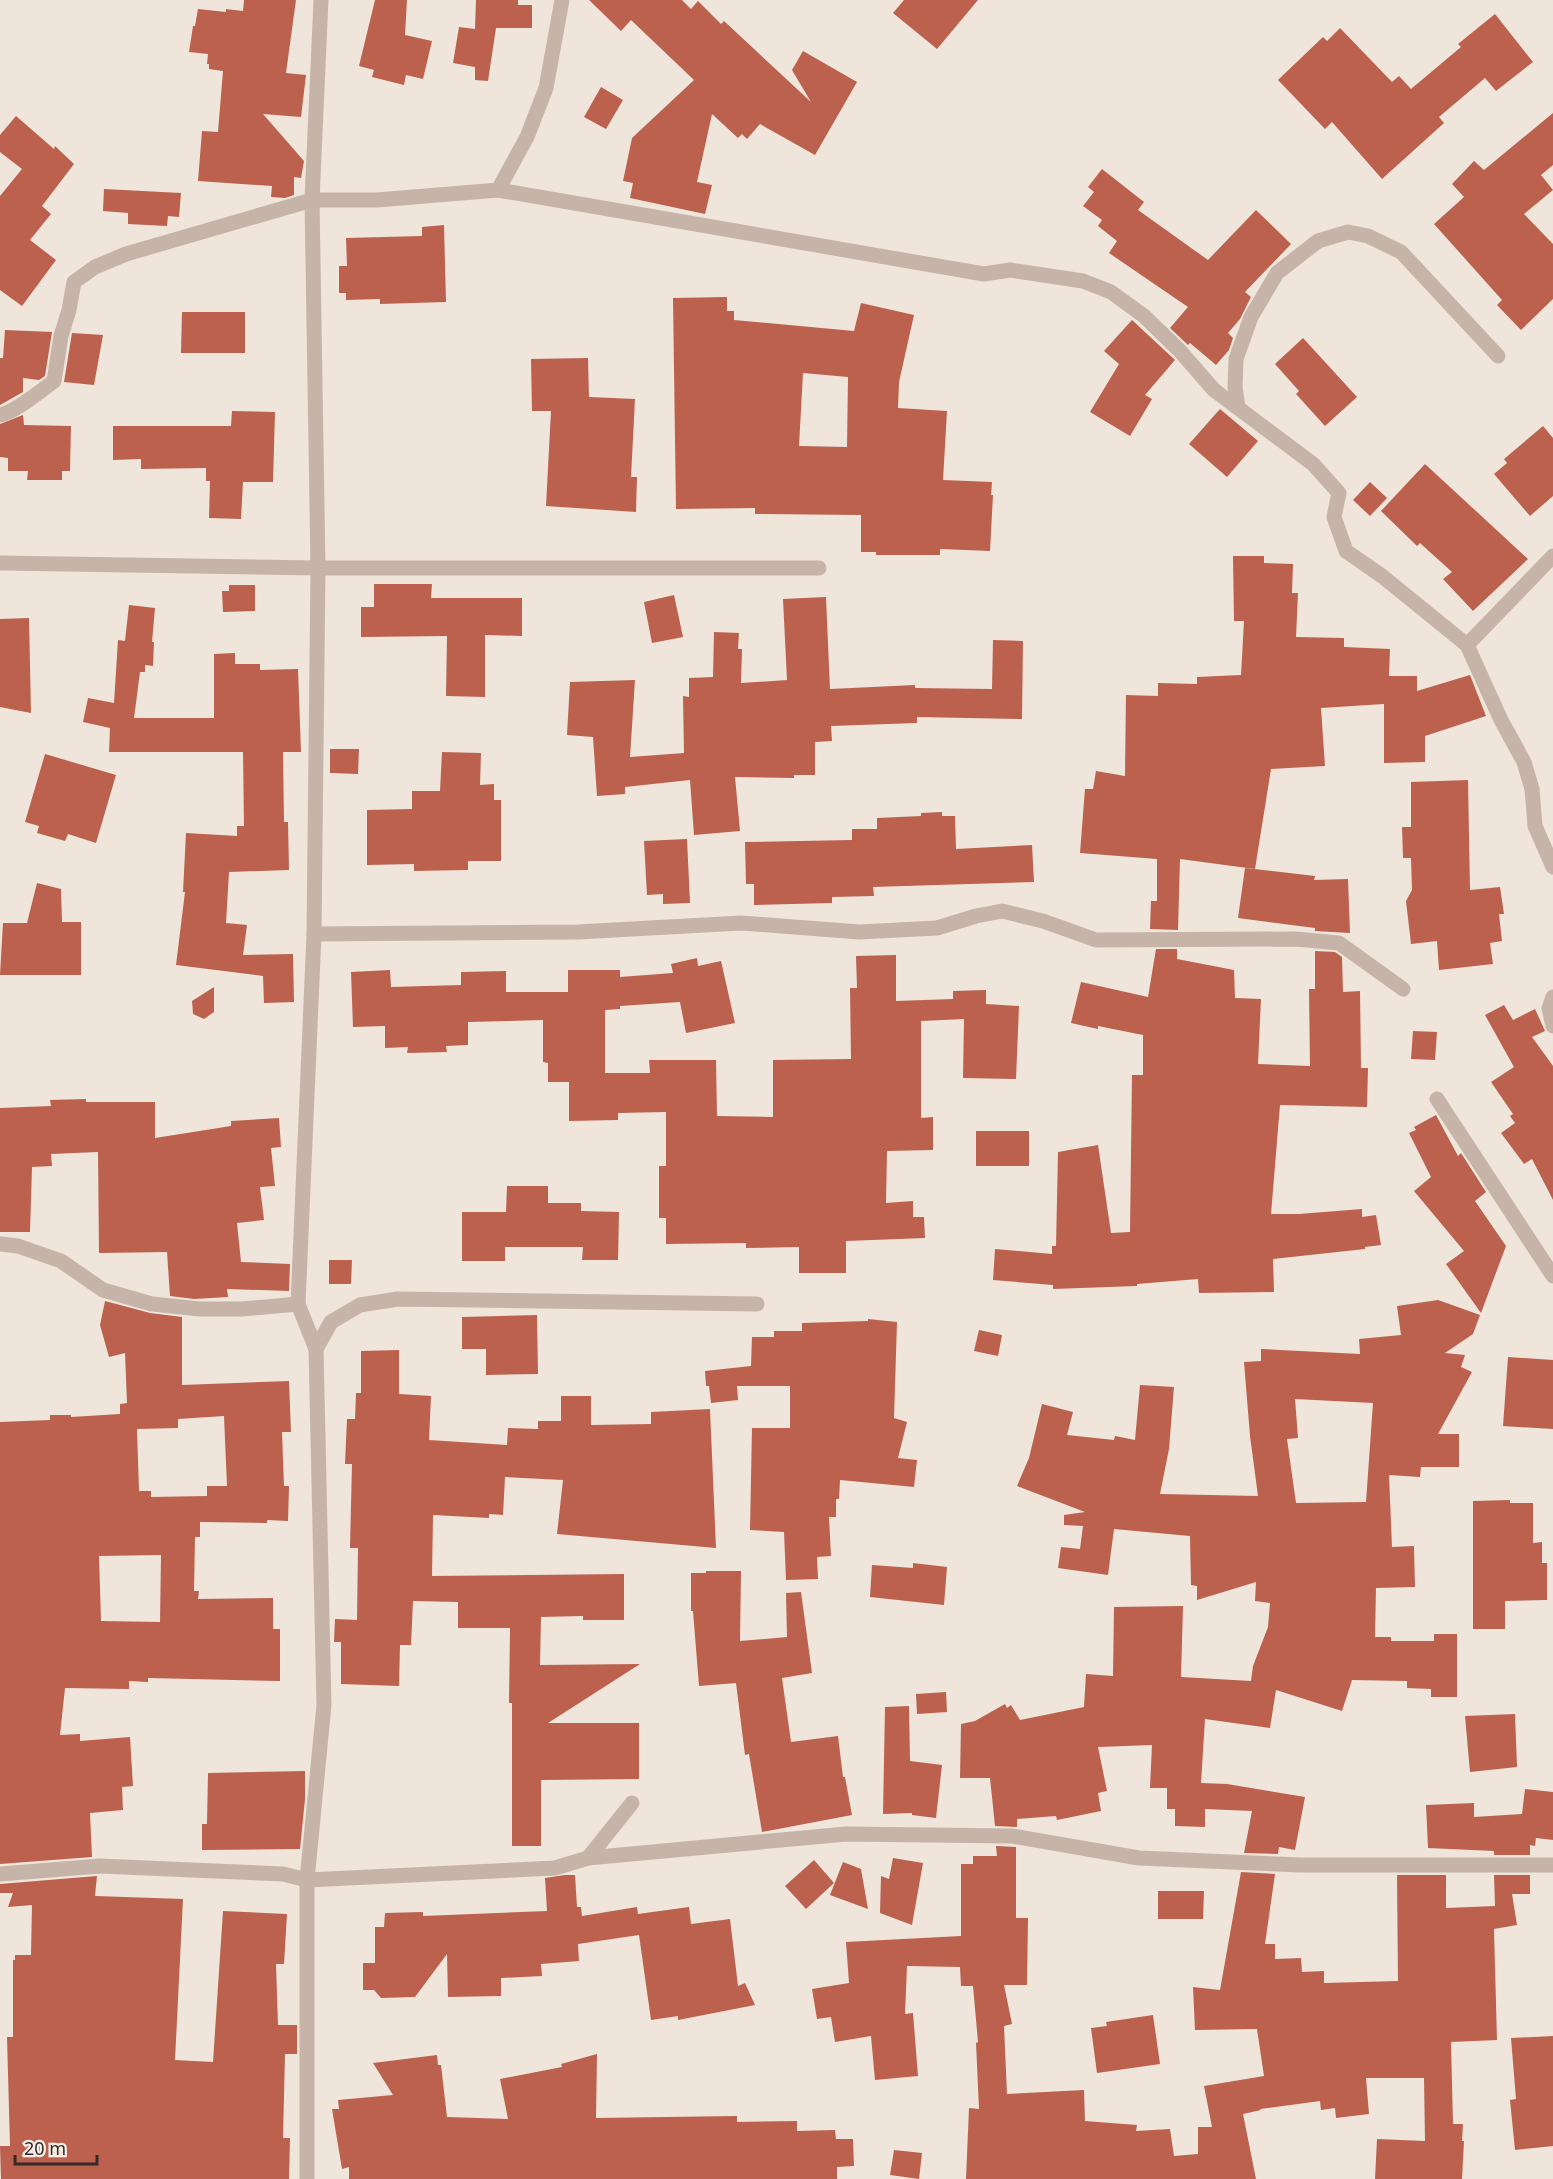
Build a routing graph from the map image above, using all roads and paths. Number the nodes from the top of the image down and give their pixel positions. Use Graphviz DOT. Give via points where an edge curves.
graph roads {
  1 [pos="321,0"];
  2 [pos="562,0"];
  3 [pos="498,190"];
  4 [pos="312,200"];
  5 [pos="1498,356"];
  6 [pos="1238,407"];
  7 [pos="0,415"];
  8 [pos="1553,556"];
  9 [pos="0,563"];
  10 [pos="318,568"];
  11 [pos="819,568"];
  12 [pos="1467,645"];
  13 [pos="1553,867"];
  14 [pos="314,934"];
  15 [pos="1403,989"];
  16 [pos="1553,997"];
  17 [pos="1553,1026"];
  18 [pos="1437,1099"];
  19 [pos="0,1244"];
  20 [pos="1553,1276"];
  21 [pos="298,1304"];
  22 [pos="757,1304"];
  23 [pos="316,1350"];
  24 [pos="632,1803"];
  25 [pos="588,1858"];
  26 [pos="1553,1864"];
  27 [pos="0,1874"];
  28 [pos="307,1881"];
  29 [pos="307,2179"];
  1 -- 4 [label="street"];
  2 -- 3 [label="street" via="546,87 527,137"];
  3 -- 4 [label="street" via="377,200"];
  3 -- 6 [label="street" via="984,274 1010,270 1083,281 1111,292 1144,316 1214,390"];
  4 -- 7 [label="street" via="126,254 94,267 74,282 60,336 54,381 9,413"];
  4 -- 10 [label="street"];
  5 -- 6 [label="street" via="1401,252 1368,236 1348,232 1318,241 1277,273 1251,317 1236,359"];
  6 -- 12 [label="street" via="1313,464 1339,493 1334,517 1346,552"];
  8 -- 12 [label="street"];
  9 -- 10 [label="street"];
  10 -- 11 [label="street"];
  10 -- 14 [label="street"];
  12 -- 13 [label="street" via="1524,762 1532,789 1535,826"];
  14 -- 15 [label="street" via="578,932 741,923 859,932 937,928 1002,911 1096,940 1295,939 1339,943"];
  14 -- 21 [label="street"];
  16 -- 17 [label="street" via="1549,1008"];
  18 -- 20 [label="street"];
  19 -- 21 [label="street" via="61,1261 103,1290 152,1304 232,1309"];
  21 -- 23 [label="street"];
  22 -- 23 [label="street" via="398,1299 360,1305 331,1322"];
  23 -- 28 [label="street" via="324,1705"];
  24 -- 25 [label="street"];
  25 -- 26 [label="street" via="846,1834 1012,1836 1139,1858 1300,1865"];
  25 -- 28 [label="street" via="555,1868"];
  27 -- 28 [label="street" via="100,1866 283,1874"];
  28 -- 29 [label="street"];
}
